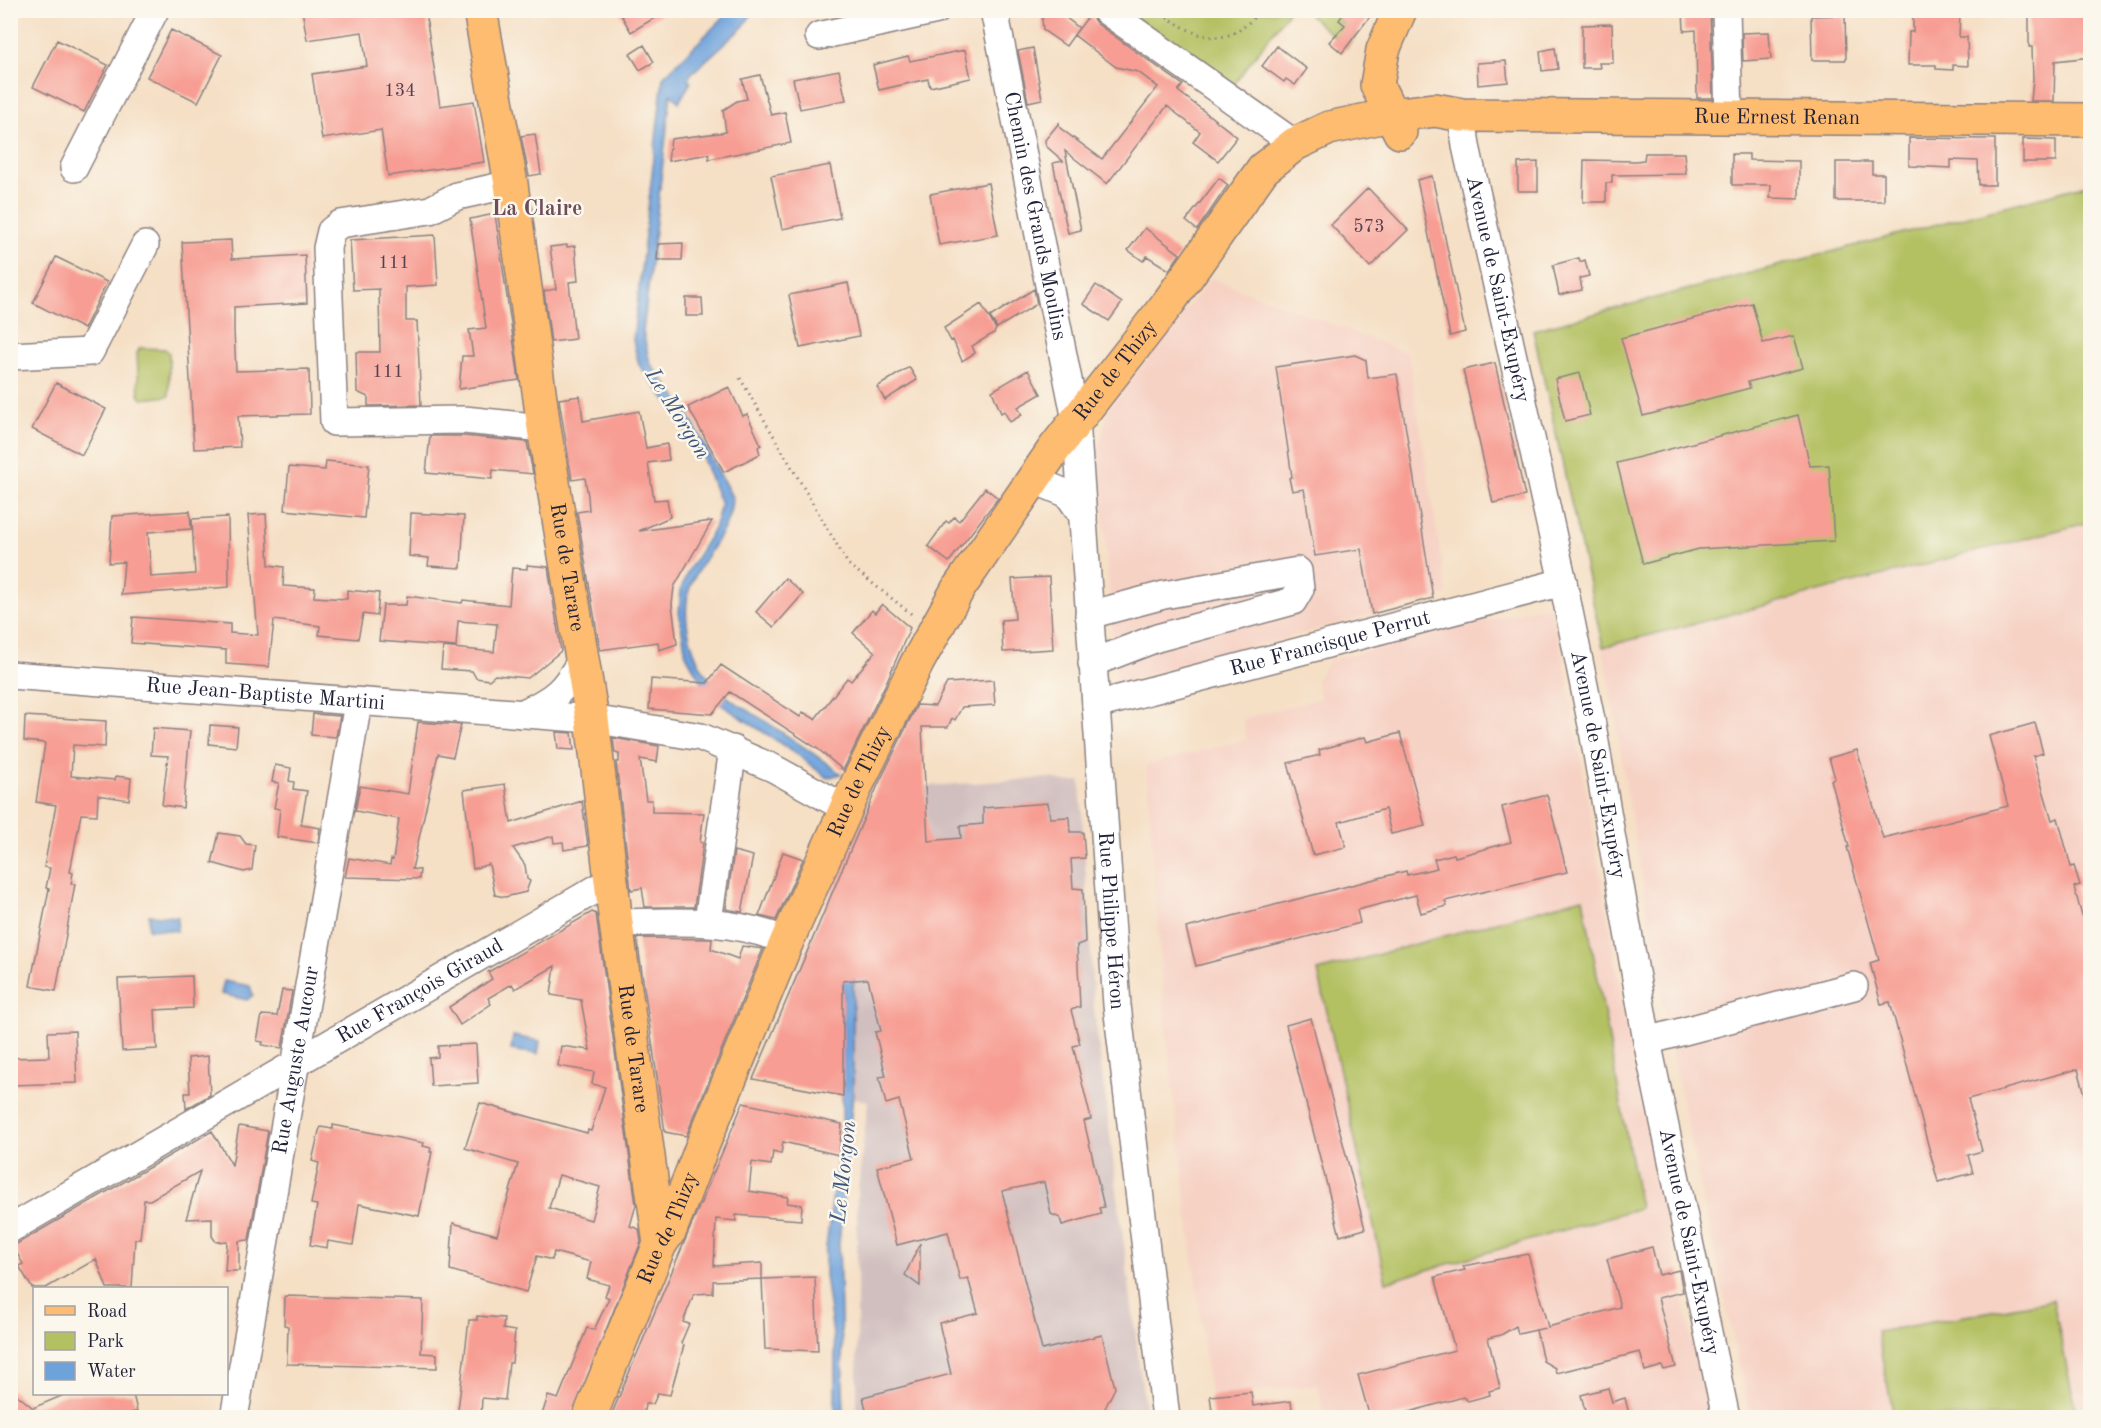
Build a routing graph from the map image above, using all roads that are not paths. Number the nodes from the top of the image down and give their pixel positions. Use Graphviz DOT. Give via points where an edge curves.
graph roads {
  1 [pos="155,10"];
  2 [pos="480,10"];
  3 [pos="937,10"];
  4 [pos="994,10"];
  5 [pos="1105,10"];
  6 [pos="1400,10"];
  7 [pos="1413,10"];
  8 [pos="1725,10"];
  9 [pos="819,36"];
  10 [pos="1377,85"];
  11 [pos="1462,115"];
  12 [pos="1729,117"];
  13 [pos="2091,120"];
  14 [pos="1403,123"];
  15 [pos="1346,125"];
  16 [pos="1295,144"];
  17 [pos="74,168"];
  18 [pos="511,184"];
  19 [pos="1237,206"];
  20 [pos="146,245"];
  21 [pos="10,356"];
  22 [pos="1076,420"];
  23 [pos="544,428"];
  24 [pos="1034,480"];
  25 [pos="1083,516"];
  26 [pos="1563,582"];
  27 [pos="1089,615"];
  28 [pos="582,659"];
  29 [pos="1092,663"];
  30 [pos="10,675"];
  31 [pos="358,703"];
  32 [pos="1096,705"];
  33 [pos="521,714"];
  34 [pos="592,719"];
  35 [pos="733,749"];
  36 [pos="845,808"];
  37 [pos="610,881"];
  38 [pos="708,921"];
  39 [pos="616,923"];
  40 [pos="787,941"];
  41 [pos="1854,986"];
  42 [pos="1647,1041"];
  43 [pos="296,1063"];
  44 [pos="646,1126"];
  45 [pos="703,1144"];
  46 [pos="10,1229"];
  47 [pos="660,1244"];
  48 [pos="234,1418"];
  49 [pos="589,1418"];
  50 [pos="1166,1418"];
  51 [pos="1726,1418"];
  1 -- 17 [label="street"];
  2 -- 18 [label="main road, Rue de Tarare"];
  3 -- 9 [label="street"];
  4 -- 22 [label="street, Chemin des Grands Moulins"];
  5 -- 16 [label="street"];
  6 -- 10 [label="main road" via="1383,50"];
  7 -- 14 [label="main road" via="1398,56"];
  8 -- 12 [label="street"];
  10 -- 14 [label="main road"];
  10 -- 15 [label="main road"];
  11 -- 12 [label="main road, Rue Ernest Renan"];
  11 -- 14 [label="main road, Rue Ernest Renan"];
  11 -- 26 [label="street, Avenue de Saint-Exupéry"];
  12 -- 13 [label="main road, Rue Ernest Renan"];
  14 -- 15 [label="main road, Rue de Thizy"];
  14 -- 19 [label="main road, Rue de Thizy" via="1336,145"];
  15 -- 16 [label="main road, Rue de Thizy" via="1329,128"];
  16 -- 19 [label="main road, Rue de Thizy" via="1263,169"];
  18 -- 23 [label="main road, Rue de Tarare"];
  18 -- 23 [label="street" via="457,196 430,210 340,224 331,231 327,248 334,422 464,420"];
  19 -- 22 [label="main road, Rue de Thizy" via="1169,303"];
  20 -- 21 [label="street" via="90,352"];
  22 -- 24 [label="main road, Rue de Thizy"];
  22 -- 25 [label="street, Rue Philippe Héron"];
  23 -- 28 [label="main road, Rue de Tarare"];
  24 -- 25 [label="street" via="1068,494"];
  24 -- 36 [label="main road, Rue de Thizy" via="958,589"];
  25 -- 27 [label="street, Rue Philippe Héron"];
  26 -- 32 [label="street, Rue Francisque Perrut"];
  26 -- 42 [label="street, Avenue de Saint-Exupéry"];
  27 -- 29 [label="street, Rue Philippe Héron"];
  27 -- 29 [label="street" via="1164,595 1298,571 1300,589 1293,601 1157,638"];
  28 -- 33 [label="street, Rue Jean-Baptiste Martini" via="567,686 545,704"];
  28 -- 34 [label="main road, Rue de Tarare"];
  29 -- 32 [label="street, Rue Philippe Héron"];
  30 -- 31 [label="street, Rue Jean-Baptiste Martini"];
  31 -- 33 [label="street, Rue Jean-Baptiste Martini"];
  31 -- 43 [label="street, Rue Auguste Aucour"];
  32 -- 50 [label="street, Rue Philippe Héron" via="1117,1005"];
  33 -- 34 [label="street, Rue Jean-Baptiste Martini"];
  34 -- 35 [label="street, Rue Jean-Baptiste Martini" via="701,737"];
  34 -- 37 [label="main road, Rue de Tarare"];
  35 -- 36 [label="street, Rue Jean-Baptiste Martini"];
  35 -- 38 [label="street"];
  36 -- 40 [label="main road, Rue de Thizy"];
  37 -- 39 [label="main road, Rue de Tarare"];
  37 -- 43 [label="street, Rue François Giraud"];
  38 -- 39 [label="street"];
  38 -- 40 [label="street" via="755,928"];
  39 -- 44 [label="main road, Rue de Tarare"];
  40 -- 45 [label="main road, Rue de Thizy"];
  41 -- 42 [label="street"];
  42 -- 51 [label="street, Avenue de Saint-Exupéry"];
  43 -- 46 [label="street, Rue François Giraud"];
  43 -- 48 [label="street, Rue Auguste Aucour"];
  44 -- 45 [label="main road, Rue de Tarare" via="660,1149 678,1154"];
  44 -- 47 [label="main road, Rue de Tarare"];
  45 -- 47 [label="main road, Rue de Thizy" via="670,1230"];
  47 -- 49 [label="main road, Rue de Thizy"];
}
